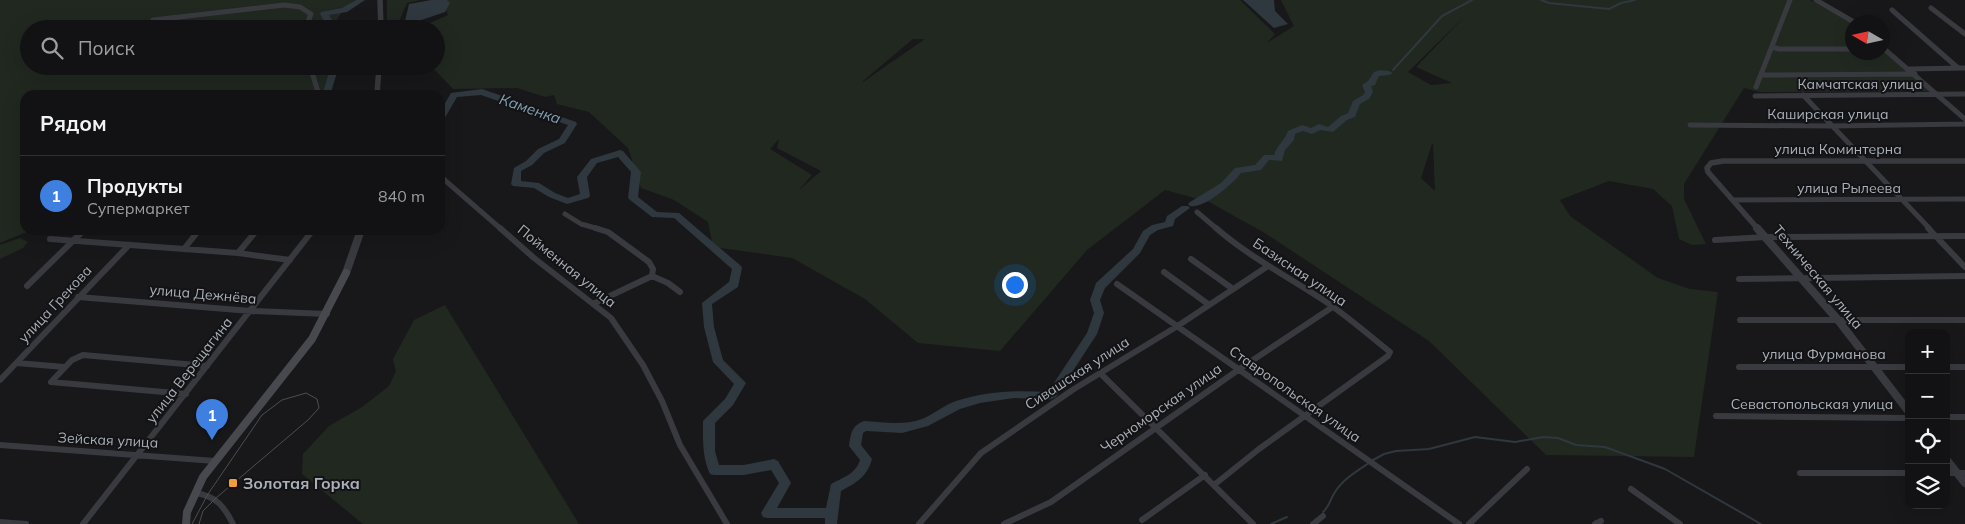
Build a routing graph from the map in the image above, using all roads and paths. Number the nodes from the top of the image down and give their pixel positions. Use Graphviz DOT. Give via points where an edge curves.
graph roads {
  1 [pos="380,0"];
  2 [pos="1790,0"];
  3 [pos="1816,0"];
  4 [pos="1931,8"];
  5 [pos="1892,10"];
  6 [pos="1845,16"];
  7 [pos="153,20"];
  8 [pos="309,20"];
  9 [pos="381,20"];
  10 [pos="1965,34"];
  11 [pos="1772,47"];
  12 [pos="1845,49"];
  13 [pos="1890,54"];
  14 [pos="1958,68"];
  15 [pos="1965,68"];
  16 [pos="1909,69"];
  17 [pos="1915,74"];
  18 [pos="312,75"];
  19 [pos="378,75"];
  20 [pos="1761,75"];
  21 [pos="1756,87"];
  22 [pos="317,90"];
  23 [pos="377,90"];
  24 [pos="1938,94"];
  25 [pos="1965,94"];
  26 [pos="1803,95"];
  27 [pos="1755,96"];
  28 [pos="1965,119"];
  29 [pos="1965,124"];
  30 [pos="1690,125"];
  31 [pos="1831,126"];
  32 [pos="1965,161"];
  33 [pos="1866,162"];
  34 [pos="1711,163"];
  35 [pos="445,180"];
  36 [pos="1901,199"];
  37 [pos="1965,199"];
  38 [pos="1733,200"];
  39 [pos="1197,212"];
  40 [pos="565,214"];
  41 [pos="79,235"];
  42 [pos="195,235"];
  43 [pos="253,235"];
  44 [pos="309,235"];
  45 [pos="359,235"];
  46 [pos="1935,236"];
  47 [pos="1965,236"];
  48 [pos="1766,237"];
  49 [pos="50,239"];
  50 [pos="1715,240"];
  51 [pos="73,241"];
  52 [pos="129,245"];
  53 [pos="184,249"];
  54 [pos="238,253"];
  55 [pos="1191,259"];
  56 [pos="290,260"];
  57 [pos="1268,266"];
  58 [pos="1965,267"];
  59 [pos="1164,272"];
  60 [pos="346,273"];
  61 [pos="652,276"];
  62 [pos="1965,276"];
  63 [pos="1801,278"];
  64 [pos="1739,279"];
  65 [pos="1117,284"];
  66 [pos="27,286"];
  67 [pos="1233,289"];
  68 [pos="680,292"];
  69 [pos="78,297"];
  70 [pos="593,304"];
  71 [pos="1208,304"];
  72 [pos="1331,308"];
  73 [pos="251,311"];
  74 [pos="326,314"];
  75 [pos="1740,320"];
  76 [pos="1838,320"];
  77 [pos="1965,320"];
  78 [pos="1176,327"];
  79 [pos="17,363"];
  80 [pos="207,366"];
  81 [pos="64,367"];
  82 [pos="1739,367"];
  83 [pos="1874,367"];
  84 [pos="1905,367"];
  85 [pos="1950,367"];
  86 [pos="1965,367"];
  87 [pos="1238,370"];
  88 [pos="1100,374"];
  89 [pos="0,380"];
  90 [pos="186,394"];
  91 [pos="1905,407"];
  92 [pos="1306,416"];
  93 [pos="1716,416"];
  94 [pos="1905,418"];
  95 [pos="1950,418"];
  96 [pos="1965,418"];
  97 [pos="1156,427"];
  98 [pos="0,445"];
  99 [pos="139,454"];
  100 [pos="215,461"];
  101 [pos="1950,463"];
  102 [pos="1527,469"];
  103 [pos="1905,473"];
  104 [pos="1961,473"];
  105 [pos="1800,474"];
  106 [pos="1205,475"];
  107 [pos="1965,483"];
  108 [pos="1214,484"];
  109 [pos="1631,489"];
  110 [pos="195,493"];
  111 [pos="1322,516"];
  112 [pos="1142,520"];
  113 [pos="0,522"];
  114 [pos="26,524"];
  115 [pos="83,524"];
  116 [pos="186,524"];
  117 [pos="233,524"];
  118 [pos="728,524"];
  119 [pos="919,524"];
  120 [pos="1004,524"];
  121 [pos="1253,524"];
  122 [pos="1313,524"];
  123 [pos="1459,524"];
  124 [pos="1469,524"];
  125 [pos="1680,524"];
  1 -- 9 [label="street"];
  2 -- 11 [label="street"];
  3 -- 6 [label="street"];
  4 -- 10 [label="street"];
  5 -- 14 [label="street"];
  7 -- 8 [label="street" via="284,5 300,7 311,14"];
  11 -- 12 [label="street"];
  11 -- 20 [label="street"];
  13 -- 16 [label="street"];
  14 -- 15 [label="street"];
  14 -- 16 [label="street"];
  16 -- 17 [label="street"];
  17 -- 20 [label="street"];
  17 -- 24 [label="street"];
  18 -- 22 [label="street"];
  19 -- 23 [label="street"];
  20 -- 21 [label="street"];
  24 -- 25 [label="street, Камчатская улица"];
  24 -- 26 [label="street, Камчатская улица"];
  24 -- 28 [label="street"];
  26 -- 27 [label="street, Камчатская улица"];
  26 -- 31 [label="street"];
  29 -- 31 [label="street, Каширская улица"];
  30 -- 31 [label="street, Каширская улица"];
  31 -- 33 [label="street"];
  32 -- 33 [label="street, улица Коминтерна"];
  33 -- 34 [label="street, улица Коминтерна"];
  33 -- 36 [label="street"];
  34 -- 38 [label="street, Техническая улица" via="1708,172"];
  35 -- 70 [label="street, Пойменная улица" via="534,258"];
  36 -- 37 [label="street, улица Рылеева"];
  36 -- 38 [label="street, улица Рылеева"];
  36 -- 46 [label="street"];
  38 -- 48 [label="street, Техническая улица"];
  39 -- 57 [label="street, Базисная улица"];
  40 -- 61 [label="street" via="581,224 608,232 649,262"];
  41 -- 51 [label="street"];
  42 -- 53 [label="street"];
  43 -- 54 [label="street"];
  44 -- 56 [label="street, улица Верещагина"];
  45 -- 60 [label="street"];
  46 -- 47 [label="street"];
  46 -- 48 [label="street"];
  46 -- 58 [label="street"];
  48 -- 50 [label="street"];
  48 -- 63 [label="street, Техническая улица"];
  49 -- 51 [label="street"];
  51 -- 52 [label="street"];
  51 -- 66 [label="street"];
  52 -- 53 [label="street"];
  52 -- 69 [label="street, улица Грекова"];
  53 -- 54 [label="street"];
  54 -- 56 [label="street"];
  55 -- 67 [label="street"];
  56 -- 73 [label="street, улица Верещагина"];
  57 -- 67 [label="street, Сивашская улица"];
  57 -- 72 [label="street, Базисная улица"];
  59 -- 71 [label="street"];
  60 -- 74 [label="main road"];
  61 -- 68 [label="street"];
  61 -- 70 [label="street"];
  62 -- 63 [label="street"];
  63 -- 64 [label="street"];
  63 -- 76 [label="street, Техническая улица"];
  65 -- 78 [label="street, Ставропольская улица"];
  67 -- 71 [label="street, Сивашская улица"];
  69 -- 73 [label="street, улица Дежнёва"];
  69 -- 79 [label="street, улица Грекова"];
  70 -- 118 [label="street, Пойменная улица" via="612,318 643,365 680,445"];
  71 -- 78 [label="street, Сивашская улица"];
  72 -- 87 [label="street, Черноморская улица"];
  72 -- 92 [label="street, Базисная улица" via="1390,352"];
  73 -- 74 [label="street, улица Дежнёва"];
  73 -- 80 [label="street, улица Верещагина"];
  74 -- 100 [label="main road" via="312,339"];
  75 -- 76 [label="street"];
  76 -- 77 [label="street"];
  76 -- 83 [label="street, Техническая улица"];
  78 -- 87 [label="street, Ставропольская улица"];
  78 -- 88 [label="street, Сивашская улица"];
  79 -- 81 [label="street"];
  79 -- 89 [label="street, улица Грекова"];
  80 -- 81 [label="street" via="83,355"];
  80 -- 90 [label="street, улица Верещагина"];
  81 -- 90 [label="street" via="51,382"];
  82 -- 83 [label="street, улица Фурманова"];
  83 -- 84 [label="street, улица Фурманова"];
  83 -- 91 [label="street, Техническая улица"];
  85 -- 86 [label="street"];
  87 -- 92 [label="street, Ставропольская улица"];
  87 -- 97 [label="street, Черноморская улица"];
  88 -- 97 [label="street"];
  88 -- 119 [label="street, Сивашская улица" via="1017,426 981,453"];
  90 -- 99 [label="street, улица Верещагина"];
  92 -- 108 [label="street"];
  92 -- 123 [label="street, Ставропольская улица"];
  93 -- 94 [label="street, Севастопольская улица"];
  95 -- 96 [label="street"];
  97 -- 106 [label="street"];
  97 -- 120 [label="street, Черноморская улица" via="1051,502"];
  98 -- 99 [label="street, Зейская улица"];
  99 -- 100 [label="street, Зейская улица"];
  99 -- 115 [label="street, улица Верещагина"];
  100 -- 110 [label="main road"];
  101 -- 104 [label="street"];
  102 -- 124 [label="street"];
  103 -- 105 [label="street"];
  104 -- 107 [label="street"];
  106 -- 108 [label="street"];
  106 -- 112 [label="street"];
  108 -- 121 [label="street"];
  109 -- 125 [label="street"];
  110 -- 116 [label="main road"];
  110 -- 117 [label="street" via="208,494 220,500"];
  111 -- 122 [label="street"];
  113 -- 114 [label="street"];
}
